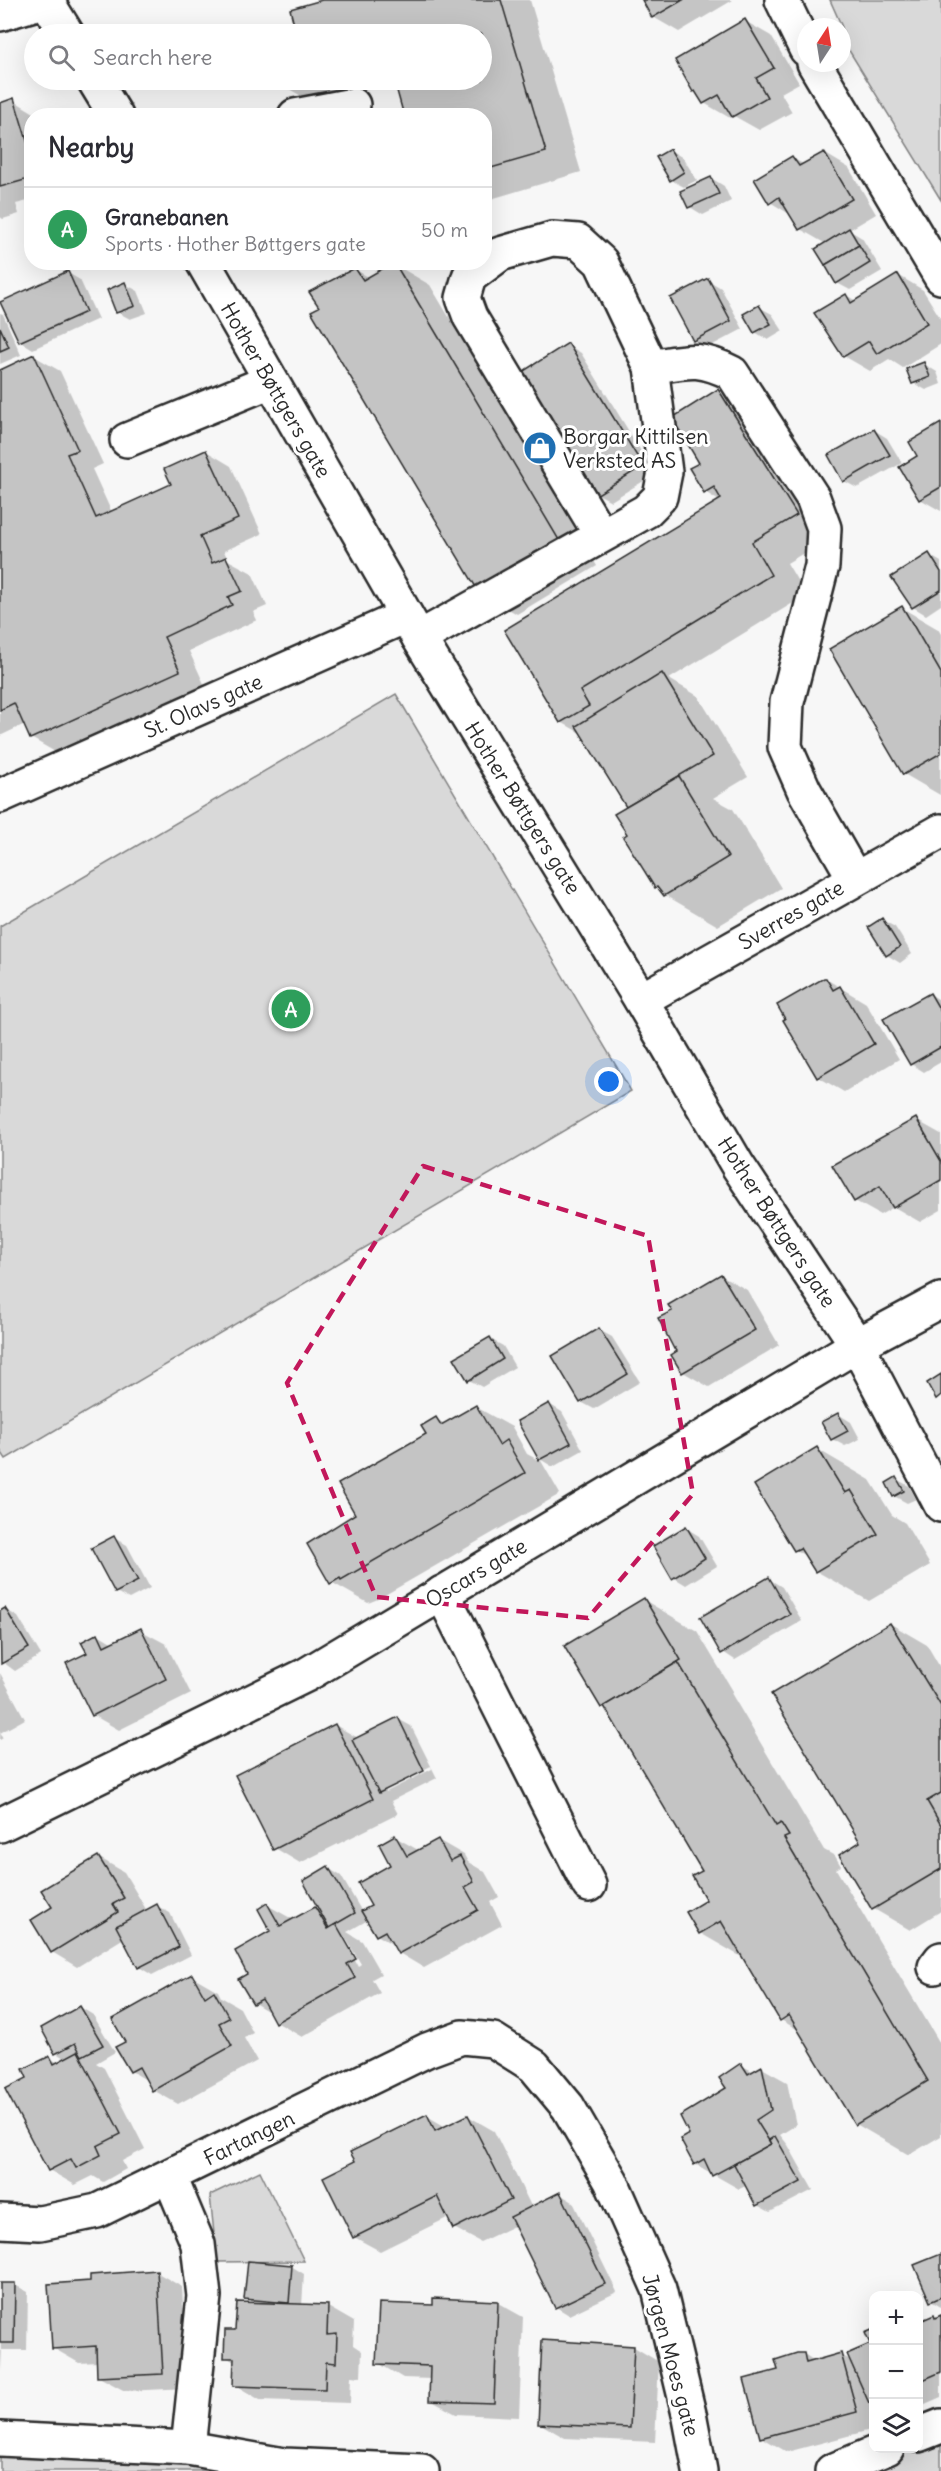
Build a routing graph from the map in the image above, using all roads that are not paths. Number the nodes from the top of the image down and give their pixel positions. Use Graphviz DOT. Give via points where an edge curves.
graph roads {
  1 [pos="47,0"];
  2 [pos="782,0"];
  3 [pos="0,14"];
  4 [pos="61,24"];
  5 [pos="797,31"];
  6 [pos="819,72"];
  7 [pos="100,90"];
  8 [pos="353,105"];
  9 [pos="111,108"];
  10 [pos="337,108"];
  11 [pos="492,260"];
  12 [pos="207,270"];
  13 [pos="478,270"];
  14 [pos="941,277"];
  15 [pos="651,367"];
  16 [pos="271,381"];
  17 [pos="127,440"];
  18 [pos="601,535"];
  19 [pos="412,627"];
  20 [pos="0,796"];
  21 [pos="941,831"];
  22 [pos="855,879"];
  23 [pos="641,1000"];
  24 [pos="941,1300"];
  25 [pos="857,1345"];
  26 [pos="941,1505"];
  27 [pos="442,1593"];
  28 [pos="0,1825"];
  29 [pos="589,1885"];
  30 [pos="493,2040"];
  31 [pos="170,2177"];
  32 [pos="0,2221"];
  33 [pos="941,2426"];
  34 [pos="923,2433"];
  35 [pos="0,2439"];
  36 [pos="188,2448"];
  37 [pos="874,2453"];
  38 [pos="422,2471"];
  39 [pos="700,2471"];
  40 [pos="832,2471"];
  1 -- 3 [label="street"];
  1 -- 4 [label="street"];
  2 -- 5 [label="street"];
  6 -- 14 [label="street"];
  7 -- 9 [label="street"];
  8 -- 10 [label="street"];
  11 -- 15 [label="street, St. Olavs gate" via="552,239 578,242 601,262"];
  12 -- 16 [label="street, Hother Bøttgers gate"];
  13 -- 18 [label="street, St. Olavs gate" via="469,277 463,298 470,317"];
  15 -- 18 [label="street, St. Olavs gate" via="665,472 660,497 646,511"];
  15 -- 22 [label="street" via="692,360 711,362 732,373 813,498 824,528 822,566 787,702 785,747 804,790"];
  16 -- 17 [label="street"];
  16 -- 19 [label="street, Hother Bøttgers gate"];
  18 -- 19 [label="street, St. Olavs gate"];
  19 -- 20 [label="street, St. Olavs gate"];
  19 -- 23 [label="street, Hother Bøttgers gate"];
  21 -- 22 [label="street, Sverres gate"];
  22 -- 23 [label="street, Sverres gate"];
  23 -- 25 [label="street, Hother Bøttgers gate" via="738,1166"];
  24 -- 25 [label="street, Oscars gate"];
  25 -- 26 [label="street, Hother Bøttgers gate"];
  25 -- 27 [label="street, Oscars gate"];
  27 -- 28 [label="street, Oscars gate" via="306,1675"];
  27 -- 29 [label="street"];
  30 -- 31 [label="street, Fartangen" via="462,2037 427,2050"];
  30 -- 39 [label="street, Jørgen Moes gate" via="534,2066 568,2107 611,2181 658,2289"];
  31 -- 32 [label="street, Fartangen" via="97,2211 40,2223"];
  31 -- 36 [label="street" via="198,2244 204,2296"];
  33 -- 34 [label="street"];
  35 -- 36 [label="street"];
  36 -- 38 [label="street" via="284,2465"];
  37 -- 40 [label="street"];
}
